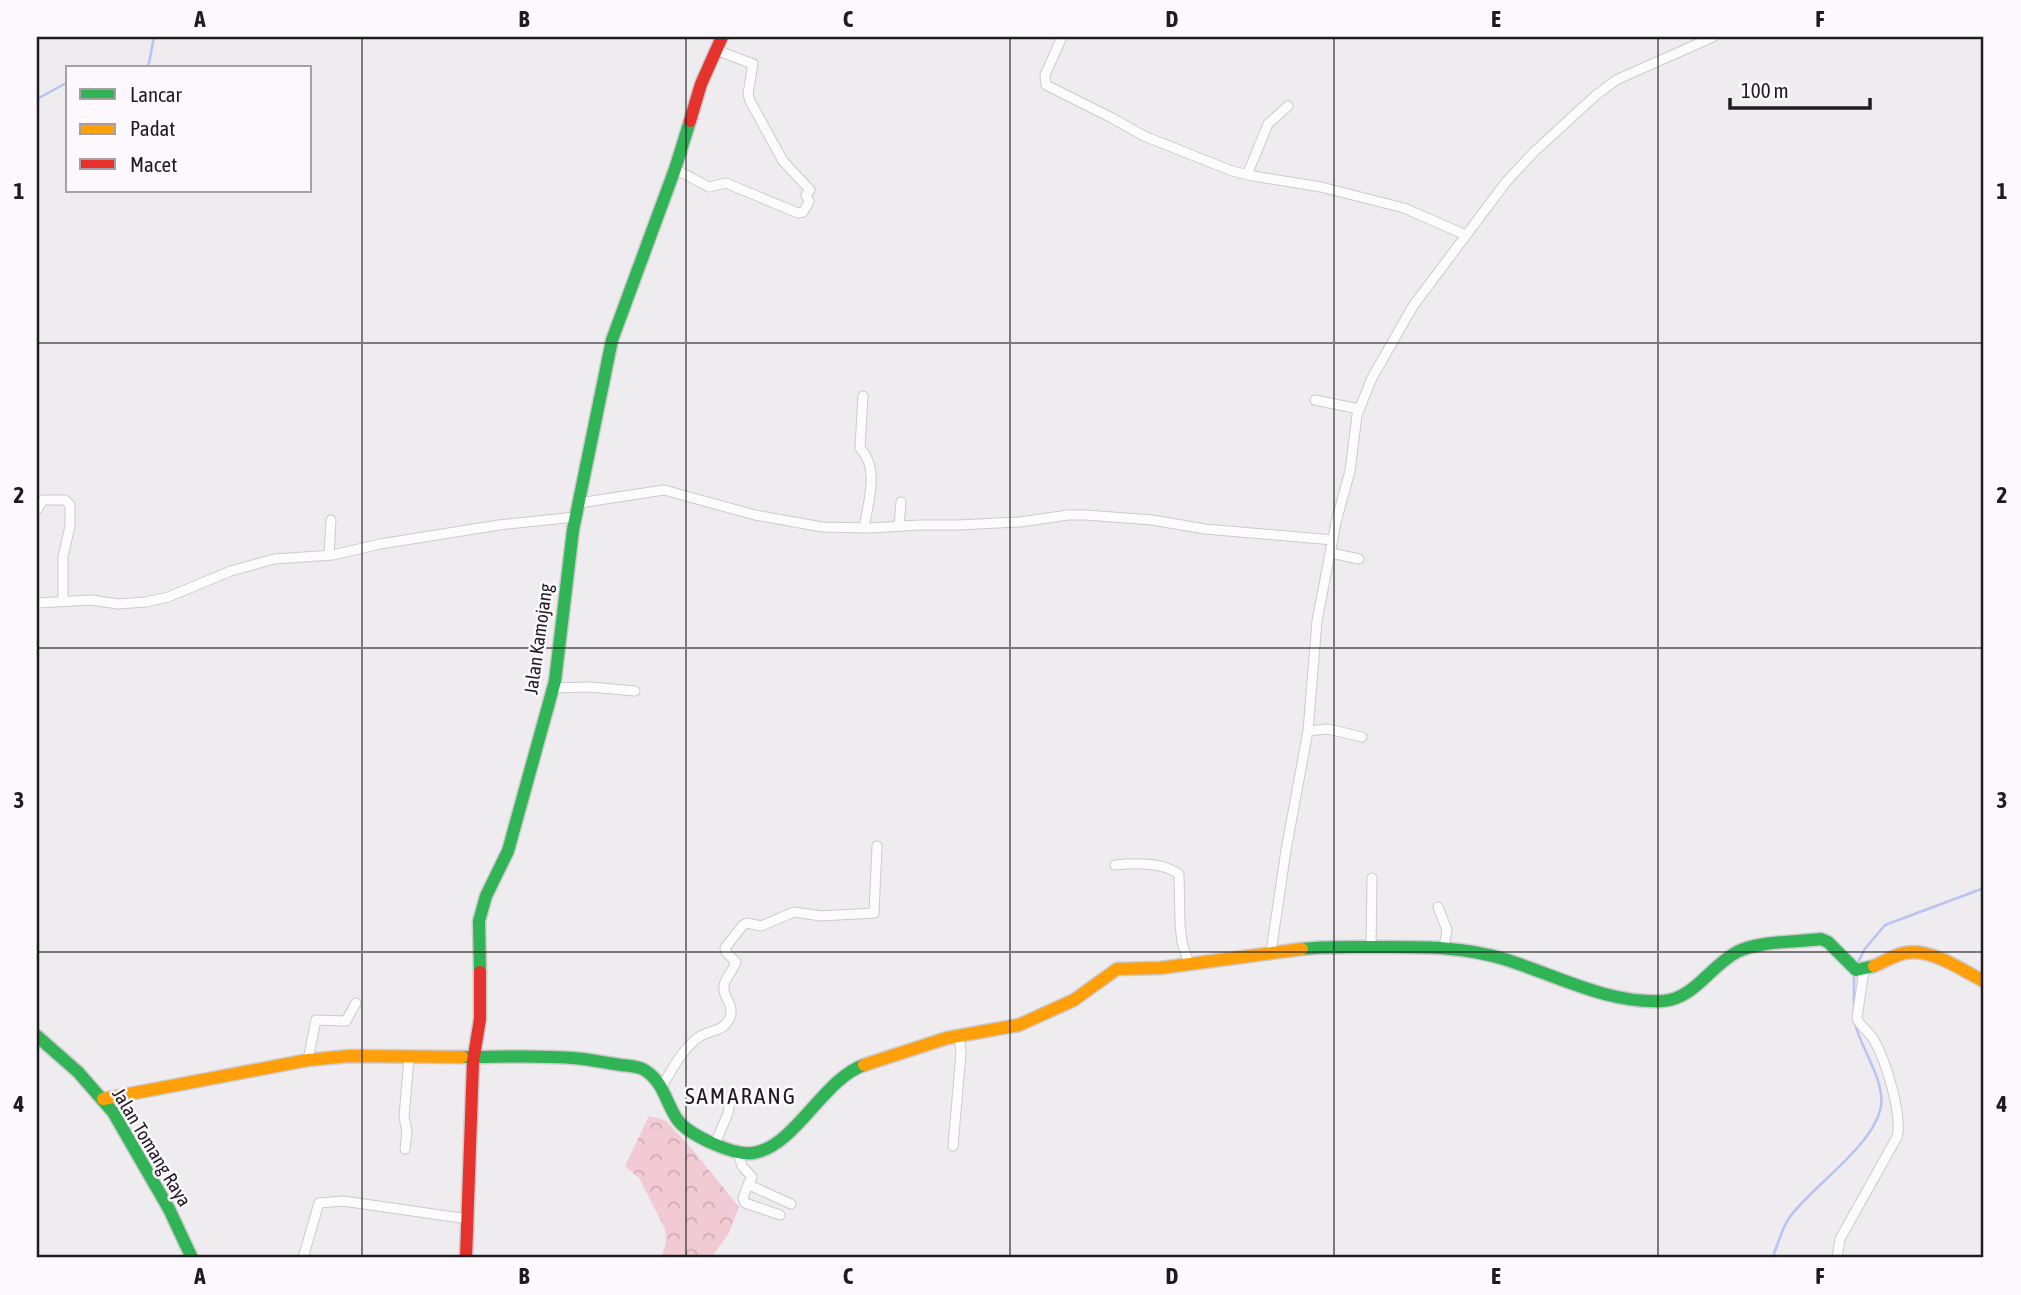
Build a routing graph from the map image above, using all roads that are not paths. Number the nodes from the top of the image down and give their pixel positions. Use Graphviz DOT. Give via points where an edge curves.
graph roads {
  1 [pos="722,37"];
  2 [pos="1062,37"];
  3 [pos="1713,37"];
  4 [pos="716,50"];
  5 [pos="1288,106"];
  6 [pos="676,169"];
  7 [pos="1247,175"];
  8 [pos="1466,235"];
  9 [pos="863,396"];
  10 [pos="1315,400"];
  11 [pos="1359,409"];
  12 [pos="901,502"];
  13 [pos="579,503"];
  14 [pos="37,510"];
  15 [pos="575,517"];
  16 [pos="331,520"];
  17 [pos="899,526"];
  18 [pos="864,528"];
  19 [pos="1333,540"];
  20 [pos="1331,552"];
  21 [pos="329,555"];
  22 [pos="1359,559"];
  23 [pos="63,601"];
  24 [pos="37,603"];
  25 [pos="553,688"];
  26 [pos="635,691"];
  27 [pos="1308,731"];
  28 [pos="1362,737"];
  29 [pos="877,846"];
  30 [pos="1115,865"];
  31 [pos="1372,878"];
  32 [pos="1437,907"];
  33 [pos="1371,947"];
  34 [pos="1444,947"];
  35 [pos="1270,952"];
  36 [pos="1189,964"];
  37 [pos="1860,970"];
  38 [pos="1984,981"];
  39 [pos="356,1003"];
  40 [pos="959,1035"];
  41 [pos="37,1037"];
  42 [pos="409,1057"];
  43 [pos="473,1057"];
  44 [pos="307,1060"];
  45 [pos="662,1086"];
  46 [pos="103,1099"];
  47 [pos="730,1102"];
  48 [pos="716,1144"];
  49 [pos="953,1146"];
  50 [pos="405,1149"];
  51 [pos="738,1153"];
  52 [pos="749,1182"];
  53 [pos="792,1204"];
  54 [pos="780,1215"];
  55 [pos="468,1219"];
  56 [pos="191,1258"];
  57 [pos="303,1258"];
  58 [pos="467,1258"];
  59 [pos="1837,1258"];
  1 -- 4 [label="street, Jalan Kamojang"];
  2 -- 7 [label="street" via="1045,78 1048,87 1144,136"];
  3 -- 8 [label="street" via="1616,80 1595,96 1506,181"];
  4 -- 6 [label="street, Jalan Kamojang" via="697,95"];
  4 -- 6 [label="street" via="752,63 748,97 783,161 810,190 806,195 809,202 798,213 726,183 709,187"];
  5 -- 7 [label="street" via="1268,124"];
  6 -- 13 [label="street, Jalan Kamojang" via="612,340"];
  7 -- 8 [label="street" via="1404,208"];
  8 -- 11 [label="street" via="1413,306"];
  9 -- 18 [label="street" via="860,448 872,469"];
  10 -- 11 [label="street"];
  11 -- 19 [label="street"];
  12 -- 17 [label="street"];
  13 -- 15 [label="street, Jalan Kamojang"];
  13 -- 18 [label="street" via="673,491 775,519"];
  14 -- 23 [label="street" via="43,500 65,500 70,505"];
  15 -- 21 [label="street" via="499,525"];
  15 -- 25 [label="street, Jalan Kamojang"];
  16 -- 21 [label="street"];
  17 -- 18 [label="street"];
  17 -- 19 [label="street" via="1086,515"];
  19 -- 20 [label="street"];
  20 -- 22 [label="street"];
  20 -- 27 [label="street" via="1317,621"];
  21 -- 23 [label="street" via="274,559 146,602"];
  23 -- 24 [label="street"];
  25 -- 26 [label="street"];
  25 -- 43 [label="street, Jalan Kamojang" via="508,851 486,896 480,921 479,1027"];
  27 -- 28 [label="street" via="1328,729"];
  27 -- 35 [label="street"];
  29 -- 45 [label="street" via="874,914 794,912 761,926 743,925 725,948 736,962 724,985 731,1003 729,1020 689,1047"];
  30 -- 36 [label="street" via="1158,866 1179,874 1180,924"];
  31 -- 33 [label="street"];
  32 -- 34 [label="street" via="1447,930"];
  33 -- 34 [label="street"];
  33 -- 35 [label="street"];
  34 -- 37 [label="street" via="1502,958 1599,993 1654,1001 1686,995 1716,966 1748,948 1821,939"];
  35 -- 36 [label="street"];
  36 -- 40 [label="street" via="1114,970 1086,992 1019,1025"];
  37 -- 38 [label="street" via="1915,952"];
  37 -- 59 [label="street" via="1857,1018 1874,1039 1899,1128 1840,1239"];
  39 -- 44 [label="street" via="346,1021 316,1020"];
  40 -- 49 [label="street"];
  40 -- 51 [label="street" via="856,1068 784,1137 759,1152"];
  41 -- 46 [label="street, Jalan Tomang Raya"];
  42 -- 43 [label="street"];
  42 -- 44 [label="street"];
  42 -- 50 [label="street"];
  43 -- 45 [label="street" via="573,1058 631,1066 650,1072"];
  43 -- 55 [label="street, Jalan Kamojang"];
  44 -- 46 [label="street"];
  45 -- 48 [label="street" via="680,1124"];
  46 -- 56 [label="street, Jalan Tomang Raya" via="169,1209"];
  47 -- 48 [label="street"];
  48 -- 51 [label="street"];
  51 -- 52 [label="street" via="752,1177"];
  52 -- 53 [label="street"];
  52 -- 54 [label="street" via="744,1203"];
  55 -- 57 [label="street" via="344,1201 319,1203"];
  55 -- 58 [label="street, Jalan Kamojang"];
}
